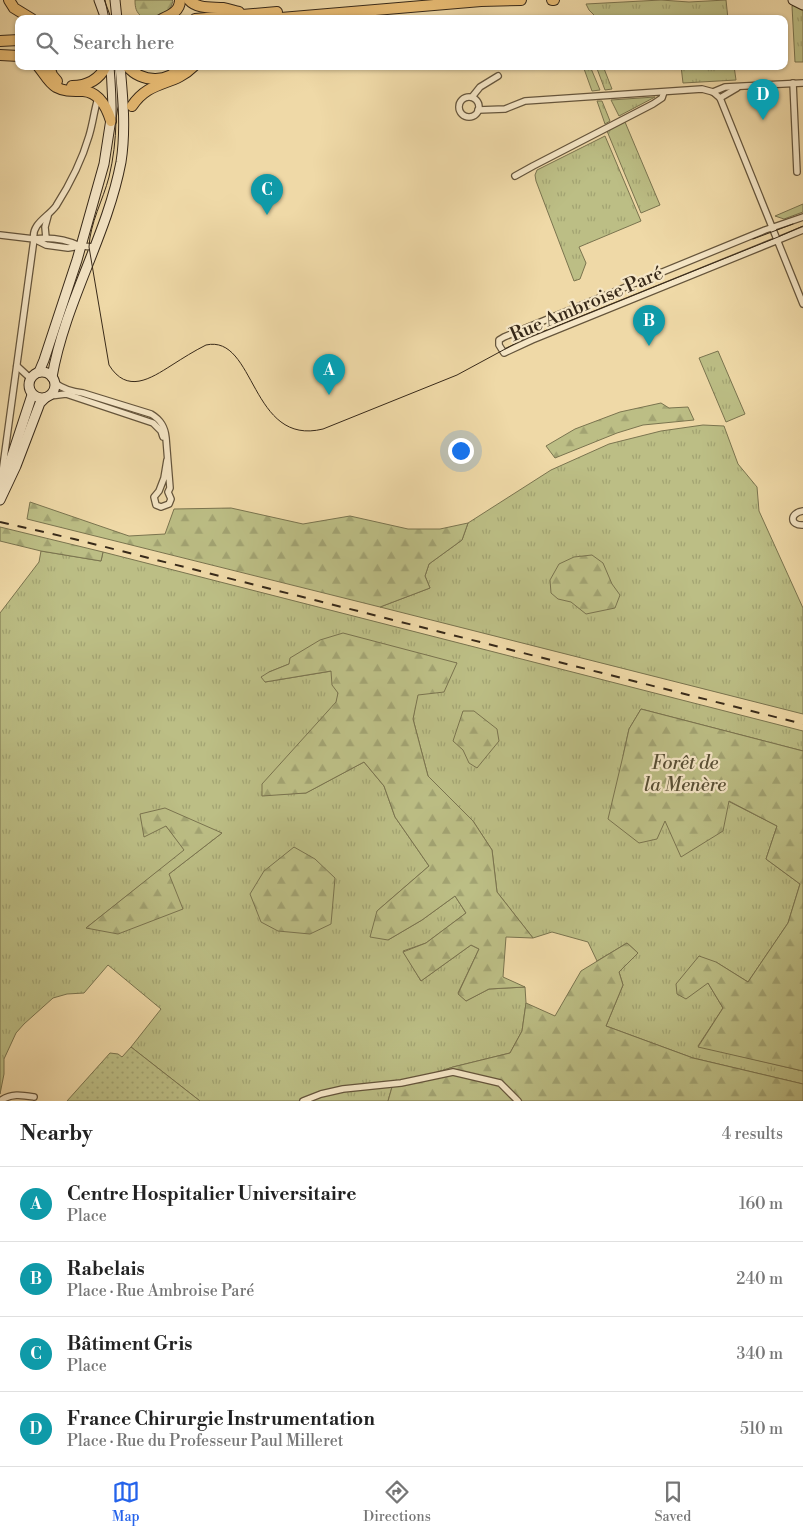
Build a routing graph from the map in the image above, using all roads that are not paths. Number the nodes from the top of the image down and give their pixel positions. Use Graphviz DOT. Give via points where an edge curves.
graph roads {
  1 [pos="9,0"];
  2 [pos="99,0"];
  3 [pos="115,0"];
  4 [pos="180,0"];
  5 [pos="189,0"];
  6 [pos="425,0"];
  7 [pos="522,0"];
  8 [pos="793,0"];
  9 [pos="803,5"];
  10 [pos="248,14"];
  11 [pos="25,15"];
  12 [pos="105,15"];
  13 [pos="117,15"];
  14 [pos="169,15"];
  15 [pos="237,15"];
  16 [pos="317,15"];
  17 [pos="15,34"];
  18 [pos="0,35"];
  19 [pos="15,40"];
  20 [pos="0,42"];
  21 [pos="0,55"];
  22 [pos="15,56"];
  23 [pos="41,70"];
  24 [pos="50,70"];
  25 [pos="104,70"];
  26 [pos="111,70"];
  27 [pos="125,70"];
  28 [pos="130,70"];
  29 [pos="178,70"];
  30 [pos="189,70"];
  31 [pos="498,76"];
  32 [pos="792,83"];
  33 [pos="803,83"];
  34 [pos="739,87"];
  35 [pos="664,92"];
  36 [pos="713,92"];
  37 [pos="472,97"];
  38 [pos="98,98"];
  39 [pos="720,98"];
  40 [pos="132,106"];
  41 [pos="478,110"];
  42 [pos="111,121"];
  43 [pos="124,136"];
  44 [pos="797,172"];
  45 [pos="516,176"];
  46 [pos="48,216"];
  47 [pos="803,217"];
  48 [pos="773,227"];
  49 [pos="803,230"];
  50 [pos="0,236"];
  51 [pos="46,238"];
  52 [pos="34,240"];
  53 [pos="778,241"];
  54 [pos="80,246"];
  55 [pos="95,247"];
  56 [pos="803,304"];
  57 [pos="16,366"];
  58 [pos="39,372"];
  59 [pos="30,378"];
  60 [pos="54,380"];
  61 [pos="32,395"];
  62 [pos="48,397"];
  63 [pos="132,408"];
  64 [pos="124,413"];
  65 [pos="166,443"];
  66 [pos="167,460"];
  67 [pos="0,491"];
  68 [pos="159,491"];
  69 [pos="168,492"];
  70 [pos="0,500"];
  71 [pos="803,511"];
  72 [pos="803,526"];
  73 [pos="34,1097"];
  74 [pos="0,1101"];
  75 [pos="303,1101"];
  76 [pos="518,1101"];
  1 -- 11 [label="main road" via="14,8"];
  2 -- 12 [label="street"];
  3 -- 13 [label="street"];
  4 -- 14 [label="main road" via="175,12"];
  5 -- 10 [label="main road" via="200,7"];
  6 -- 10 [label="main road"];
  7 -- 16 [label="main road"];
  8 -- 9 [label="street"];
  10 -- 15 [label="main road"];
  17 -- 18 [label="main road"];
  19 -- 20 [label="main road"];
  21 -- 22 [label="main road"];
  23 -- 38 [label="main road" via="56,87 87,92"];
  24 -- 25 [label="main road" via="60,83 80,86 92,82"];
  26 -- 42 [label="street"];
  27 -- 43 [label="street"];
  28 -- 29 [label="main road" via="140,77 153,79 170,76"];
  30 -- 40 [label="main road" via="150,88"];
  31 -- 37 [label="street" via="480,87"];
  32 -- 33 [label="street"];
  32 -- 34 [label="street"];
  32 -- 44 [label="street"];
  34 -- 36 [label="street" via="725,86"];
  34 -- 39 [label="street"];
  35 -- 36 [label="street" via="702,89"];
  35 -- 41 [label="street" via="525,101 505,109"];
  35 -- 45 [label="street" via="662,98 653,104"];
  36 -- 39 [label="street"];
  37 -- 41 [label="street" via="477,101"];
  37 -- 41 [label="street" via="462,99 460,111 464,116 471,116"];
  38 -- 42 [label="main road" via="107,108"];
  38 -- 46 [label="street" via="82,155"];
  39 -- 48 [label="street"];
  40 -- 43 [label="street"];
  42 -- 54 [label="street" via="102,176"];
  43 -- 55 [label="street" via="116,182"];
  46 -- 51 [label="street"];
  46 -- 52 [label="street" via="36,226"];
  47 -- 48 [label="street, Rue Ambroise Paré"];
  48 -- 53 [label="street"];
  48 -- 53 [label="street, Rue Ambroise Paré" via="504,337 499,340 499,345 504,353"];
  49 -- 53 [label="street, Rue Ambroise Paré"];
  50 -- 52 [label="street"];
  51 -- 52 [label="street"];
  51 -- 54 [label="street"];
  52 -- 54 [label="street" via="68,248"];
  52 -- 57 [label="street"];
  53 -- 56 [label="street"];
  54 -- 55 [label="street"];
  54 -- 58 [label="street"];
  55 -- 60 [label="street" via="63,335"];
  57 -- 59 [label="street"];
  57 -- 67 [label="street"];
  58 -- 59 [label="street"];
  58 -- 60 [label="street" via="46,372"];
  59 -- 61 [label="street" via="28,387"];
  60 -- 62 [label="street" via="54,390"];
  60 -- 63 [label="street" via="60,387"];
  61 -- 62 [label="street"];
  61 -- 67 [label="street"];
  62 -- 64 [label="street" via="66,394"];
  62 -- 70 [label="street" via="40,403"];
  63 -- 64 [label="street"];
  63 -- 65 [label="street" via="151,414 160,421 166,432"];
  64 -- 65 [label="street" via="158,426"];
  65 -- 66 [label="street"];
  66 -- 68 [label="street"];
  66 -- 69 [label="street"];
  68 -- 69 [label="street"];
  68 -- 69 [label="street" via="154,500 161,507 170,502"];
  71 -- 72 [label="street" via="793,517 797,525"];
  73 -- 74 [label="street" via="14,1095"];
  75 -- 76 [label="street" via="328,1092 401,1083 453,1072 500,1083"];
}
